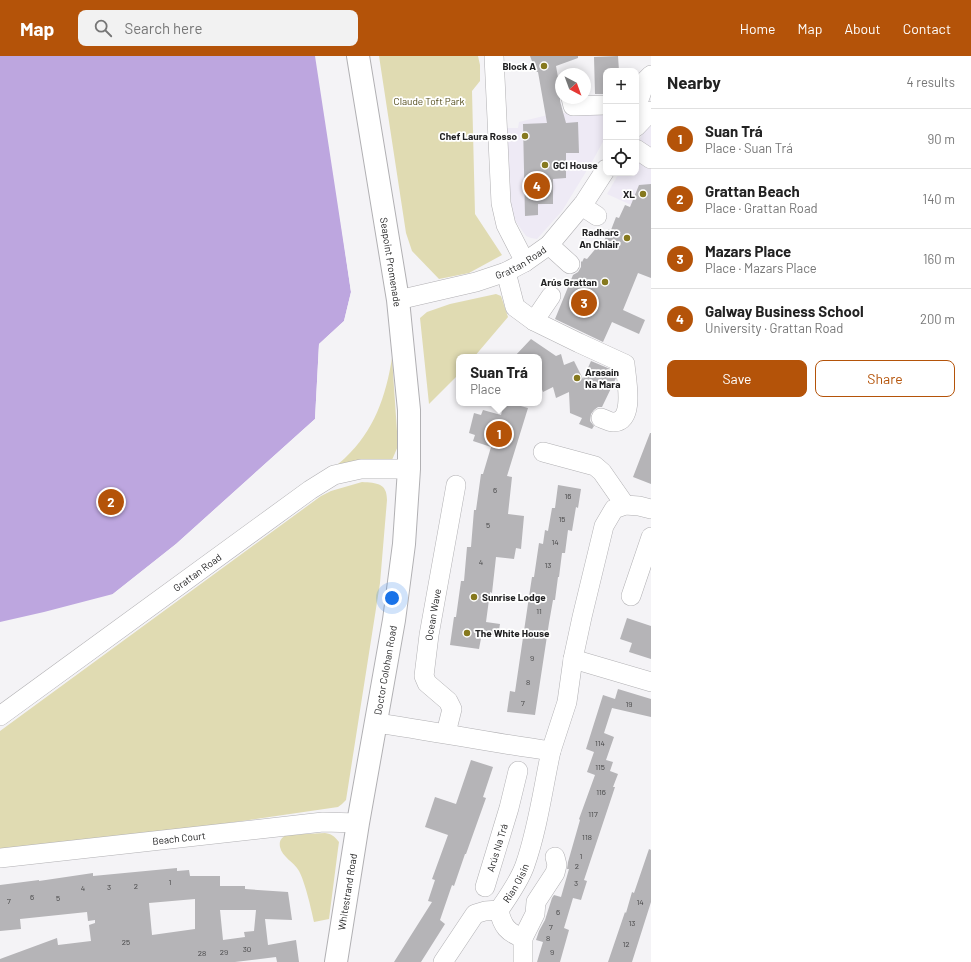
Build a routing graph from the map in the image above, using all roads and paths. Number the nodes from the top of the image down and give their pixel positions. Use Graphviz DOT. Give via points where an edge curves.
graph roads {
  1 [pos="358,56"];
  2 [pos="494,56"];
  3 [pos="651,75"];
  4 [pos="572,104"];
  5 [pos="637,104"];
  6 [pos="603,105"];
  7 [pos="651,111"];
  8 [pos="639,124"];
  9 [pos="639,151"];
  10 [pos="651,159"];
  11 [pos="603,174"];
  12 [pos="582,206"];
  13 [pos="597,216"];
  14 [pos="549,245"];
  15 [pos="525,262"];
  16 [pos="570,264"];
  17 [pos="506,272"];
  18 [pos="551,296"];
  19 [pos="398,300"];
  20 [pos="534,321"];
  21 [pos="601,418"];
  22 [pos="543,452"];
  23 [pos="409,470"];
  24 [pos="456,485"];
  25 [pos="625,505"];
  26 [pos="651,509"];
  27 [pos="651,537"];
  28 [pos="631,596"];
  29 [pos="573,659"];
  30 [pos="651,682"];
  31 [pos="0,716"];
  32 [pos="376,723"];
  33 [pos="446,733"];
  34 [pos="551,751"];
  35 [pos="518,771"];
  36 [pos="509,808"];
  37 [pos="538,815"];
  38 [pos="358,823"];
  39 [pos="556,857"];
  40 [pos="0,858"];
  41 [pos="485,886"];
  42 [pos="499,910"];
  43 [pos="523,938"];
  44 [pos="336,962"];
  45 [pos="443,962"];
  46 [pos="523,962"];
  1 -- 19 [label="main road, Seapoint Promenade"];
  2 -- 15 [label="street" via="501,203 506,225"];
  3 -- 5 [label="street" via="646,80"];
  4 -- 6 [label="street"];
  7 -- 8 [label="street"];
  9 -- 10 [label="street"];
  11 -- 12 [label="street, Grattan Road"];
  12 -- 13 [label="street"];
  12 -- 14 [label="street, Grattan Road"];
  14 -- 15 [label="street, Grattan Road"];
  14 -- 16 [label="street"];
  15 -- 17 [label="street, Grattan Road"];
  17 -- 19 [label="street, Grattan Road" via="476,282"];
  17 -- 20 [label="street" via="515,307"];
  18 -- 20 [label="street"];
  19 -- 23 [label="main road, Seapoint Promenade" via="409,410"];
  20 -- 21 [label="street" via="625,364 627,414 621,420 612,422"];
  22 -- 25 [label="street" via="595,466"];
  23 -- 31 [label="street, Grattan Road" via="362,469 334,475"];
  23 -- 32 [label="main road, Doctor Colohan Road" via="404,544"];
  24 -- 33 [label="street, Ocean Wave" via="428,635 424,676 427,683 448,701 452,709"];
  25 -- 26 [label="street"];
  25 -- 29 [label="street" via="614,509 604,526"];
  27 -- 28 [label="street"];
  29 -- 30 [label="street"];
  29 -- 34 [label="street" via="567,702"];
  32 -- 33 [label="street"];
  32 -- 38 [label="main road, Doctor Colohan Road"];
  33 -- 34 [label="street"];
  34 -- 37 [label="street"];
  35 -- 36 [label="street, Arús Na Trá"];
  36 -- 37 [label="street"];
  36 -- 41 [label="street, Arús Na Trá"];
  37 -- 42 [label="street, Rian Oisin" via="525,866"];
  38 -- 40 [label="street, Beach Court" via="323,822"];
  38 -- 44 [label="main road, Whitestrand Road"];
  39 -- 43 [label="street" via="555,873 536,902 535,914"];
  42 -- 43 [label="street, Rian Oisin" via="506,929"];
  42 -- 45 [label="street" via="475,914"];
  43 -- 46 [label="street"];
}
